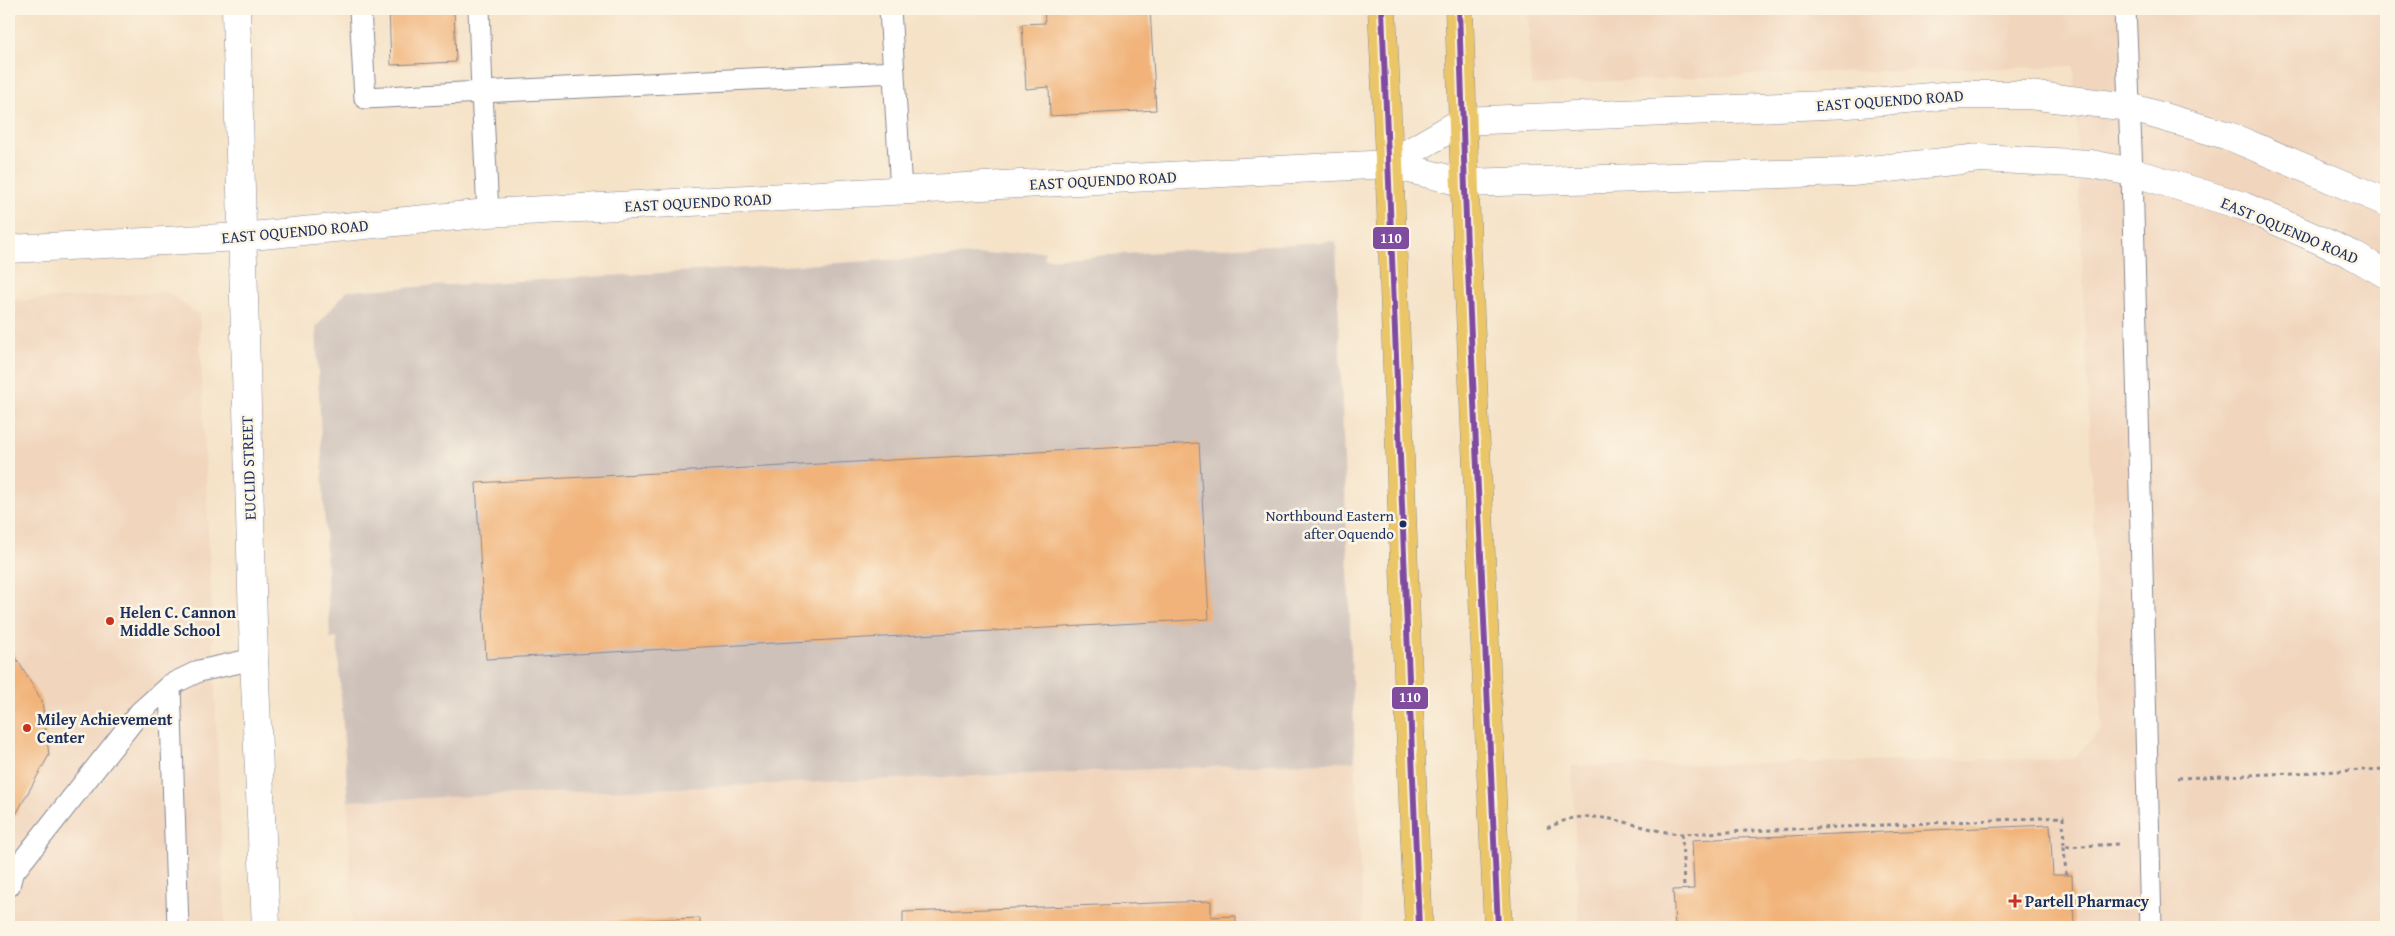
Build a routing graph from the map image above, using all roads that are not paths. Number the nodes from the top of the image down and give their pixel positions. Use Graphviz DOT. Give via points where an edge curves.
graph roads {
  1 [pos="236,9"];
  2 [pos="360,9"];
  3 [pos="479,9"];
  4 [pos="890,9"];
  5 [pos="1382,9"];
  6 [pos="1459,9"];
  7 [pos="2124,9"];
  8 [pos="894,72"];
  9 [pos="482,92"];
  10 [pos="2129,107"];
  11 [pos="1463,121"];
  12 [pos="1389,164"];
  13 [pos="2132,172"];
  14 [pos="1465,183"];
  15 [pos="901,191"];
  16 [pos="2386,202"];
  17 [pos="488,214"];
  18 [pos="242,237"];
  19 [pos="9,249"];
  20 [pos="2386,274"];
  21 [pos="254,659"];
  22 [pos="170,686"];
  23 [pos="9,886"];
  24 [pos="178,927"];
  25 [pos="266,927"];
  26 [pos="1419,927"];
  27 [pos="1498,927"];
  28 [pos="2151,927"];
  1 -- 18 [label="street, EUCLID STREET"];
  2 -- 9 [label="lane" via="365,98"];
  3 -- 9 [label="lane"];
  4 -- 8 [label="lane"];
  5 -- 12 [label="main road"];
  6 -- 11 [label="main road"];
  7 -- 10 [label="lane"];
  8 -- 9 [label="lane"];
  8 -- 15 [label="lane"];
  9 -- 17 [label="lane"];
  10 -- 11 [label="street, EAST OQUENDO ROAD" via="2029,95 1954,95 1848,104"];
  10 -- 13 [label="lane"];
  10 -- 16 [label="street, EAST OQUENDO ROAD" via="2229,136"];
  11 -- 12 [label="street, EAST OQUENDO ROAD"];
  11 -- 14 [label="main road"];
  12 -- 14 [label="street, EAST OQUENDO ROAD"];
  12 -- 15 [label="street, EAST OQUENDO ROAD"];
  12 -- 26 [label="main road"];
  13 -- 14 [label="street, EAST OQUENDO ROAD" via="2091,164 1980,158 1852,172"];
  13 -- 20 [label="street, EAST OQUENDO ROAD" via="2243,206 2351,254"];
  13 -- 28 [label="lane"];
  14 -- 27 [label="main road"];
  15 -- 17 [label="street, EAST OQUENDO ROAD"];
  17 -- 18 [label="street, EAST OQUENDO ROAD"];
  18 -- 19 [label="street, EAST OQUENDO ROAD"];
  18 -- 21 [label="street, EUCLID STREET"];
  21 -- 22 [label="lane" via="199,672"];
  21 -- 25 [label="street, EUCLID STREET"];
  22 -- 23 [label="lane" via="134,720 12,874"];
  22 -- 24 [label="lane"];
}
